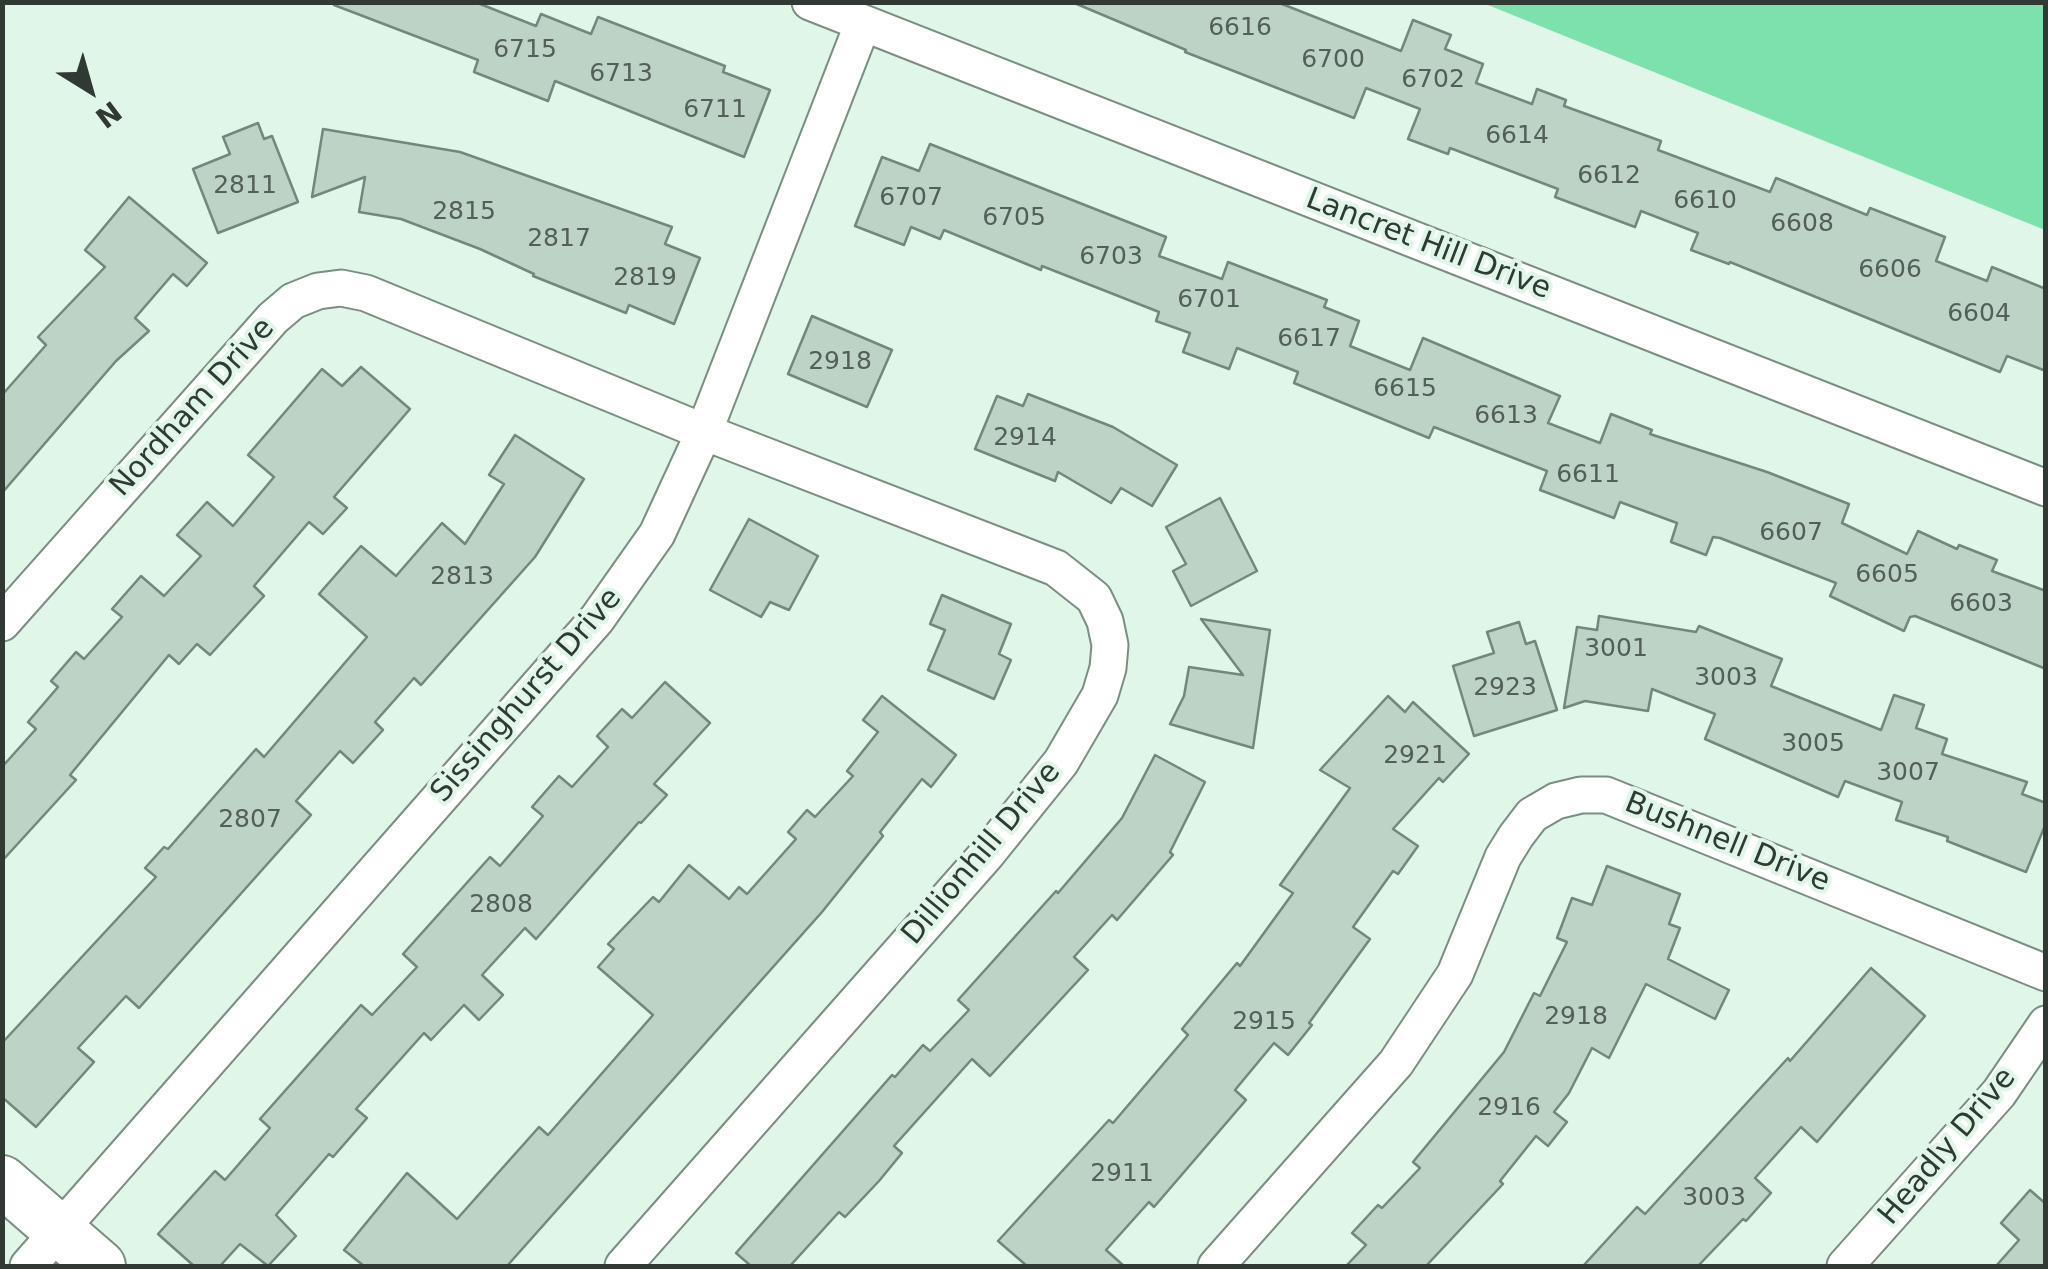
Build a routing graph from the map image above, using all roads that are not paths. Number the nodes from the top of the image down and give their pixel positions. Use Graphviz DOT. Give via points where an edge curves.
graph roads {
  1 [pos="810,2"];
  2 [pos="863,23"];
  3 [pos="704,432"];
  4 [pos="2046,488"];
  5 [pos="2,623"];
  6 [pos="2046,973"];
  7 [pos="2046,1024"];
  8 [pos="2,1181"];
  9 [pos="44,1249"];
  10 [pos="100,1266"];
  11 [pos="623,1266"];
  12 [pos="1216,1266"];
  13 [pos="1846,1266"];
  1 -- 2 [label="street, Lancret Hill Drive"];
  2 -- 3 [label="street, Sissinghurst Drive"];
  2 -- 4 [label="street, Lancret Hill Drive"];
  3 -- 5 [label="street, Nordham Drive" via="366,292 318,291 273,318"];
  3 -- 9 [label="street, Sissinghurst Drive" via="657,534 597,619"];
  3 -- 11 [label="street, Dillionhill Drive" via="1056,568 1094,598 1110,645 1108,668 1082,730 1033,801"];
  6 -- 12 [label="street, Bushnell Drive" via="1606,795 1556,802 1532,815 1503,857 1454,974 1396,1063"];
  7 -- 13 [label="street, Headly Drive" via="1999,1093"];
  8 -- 9 [label="main road"];
  9 -- 10 [label="main road"];
}
